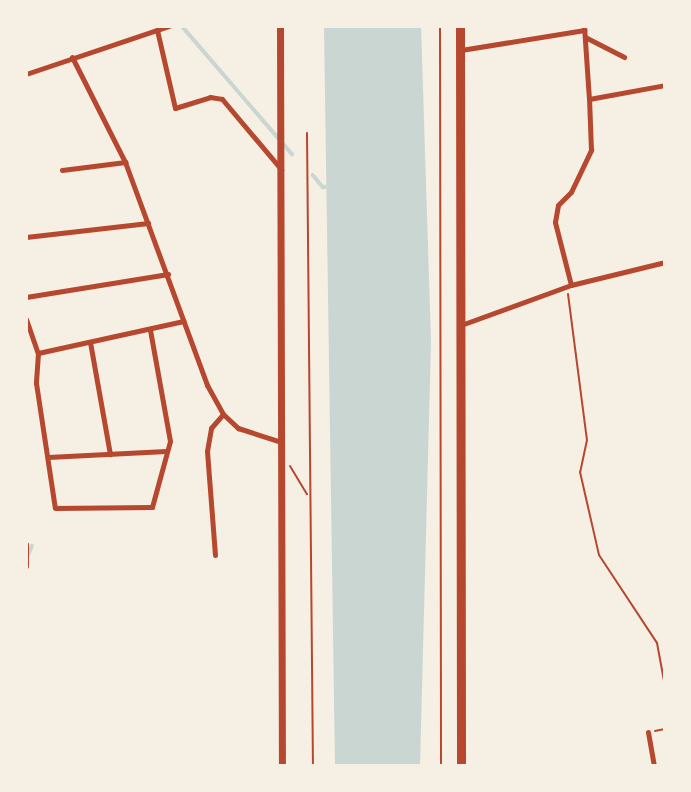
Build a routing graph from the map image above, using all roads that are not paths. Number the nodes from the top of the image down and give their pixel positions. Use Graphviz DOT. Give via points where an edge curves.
graph roads {
  1 [pos="169,26"];
  2 [pos="279,26"];
  3 [pos="460,26"];
  4 [pos="584,28"];
  5 [pos="158,30"];
  6 [pos="585,37"];
  7 [pos="461,50"];
  8 [pos="72,57"];
  9 [pos="624,57"];
  10 [pos="26,74"];
  11 [pos="665,85"];
  12 [pos="589,99"];
  13 [pos="125,162"];
  14 [pos="281,166"];
  15 [pos="62,170"];
  16 [pos="148,223"];
  17 [pos="26,237"];
  18 [pos="665,262"];
  19 [pos="168,274"];
  20 [pos="569,285"];
  21 [pos="26,297"];
  22 [pos="26,319"];
  23 [pos="184,321"];
  24 [pos="461,325"];
  25 [pos="150,330"];
  26 [pos="90,342"];
  27 [pos="38,353"];
  28 [pos="223,414"];
  29 [pos="281,442"];
  30 [pos="166,451"];
  31 [pos="110,454"];
  32 [pos="48,457"];
  33 [pos="26,544"];
  34 [pos="215,555"];
  35 [pos="26,566"];
  36 [pos="648,732"];
  37 [pos="282,766"];
  38 [pos="461,766"];
  39 [pos="654,766"];
  1 -- 5 [label="street"];
  2 -- 14 [label="street"];
  3 -- 7 [label="main road"];
  4 -- 6 [label="street"];
  4 -- 7 [label="street"];
  5 -- 8 [label="street"];
  5 -- 14 [label="street" via="175,108 185,108 199,99 222,99"];
  6 -- 9 [label="street"];
  6 -- 12 [label="street"];
  7 -- 24 [label="main road"];
  8 -- 10 [label="street"];
  8 -- 13 [label="street"];
  11 -- 12 [label="street"];
  12 -- 20 [label="street" via="591,150 571,192 558,205 555,222"];
  13 -- 15 [label="street"];
  13 -- 16 [label="street"];
  14 -- 29 [label="street"];
  16 -- 17 [label="street"];
  16 -- 19 [label="street"];
  18 -- 20 [label="street"];
  19 -- 21 [label="street"];
  19 -- 23 [label="street"];
  20 -- 24 [label="street"];
  22 -- 27 [label="street"];
  23 -- 25 [label="street"];
  23 -- 28 [label="street" via="195,359"];
  24 -- 38 [label="main road"];
  25 -- 26 [label="street"];
  25 -- 30 [label="street" via="170,441"];
  26 -- 27 [label="street"];
  26 -- 31 [label="street"];
  27 -- 32 [label="street" via="36,383"];
  28 -- 29 [label="street" via="238,428"];
  28 -- 34 [label="street" via="211,428 207,451"];
  29 -- 37 [label="street"];
  30 -- 31 [label="street"];
  30 -- 32 [label="street" via="152,506 55,508"];
  31 -- 32 [label="street"];
  33 -- 35 [label="street"];
  36 -- 39 [label="street"];
}
